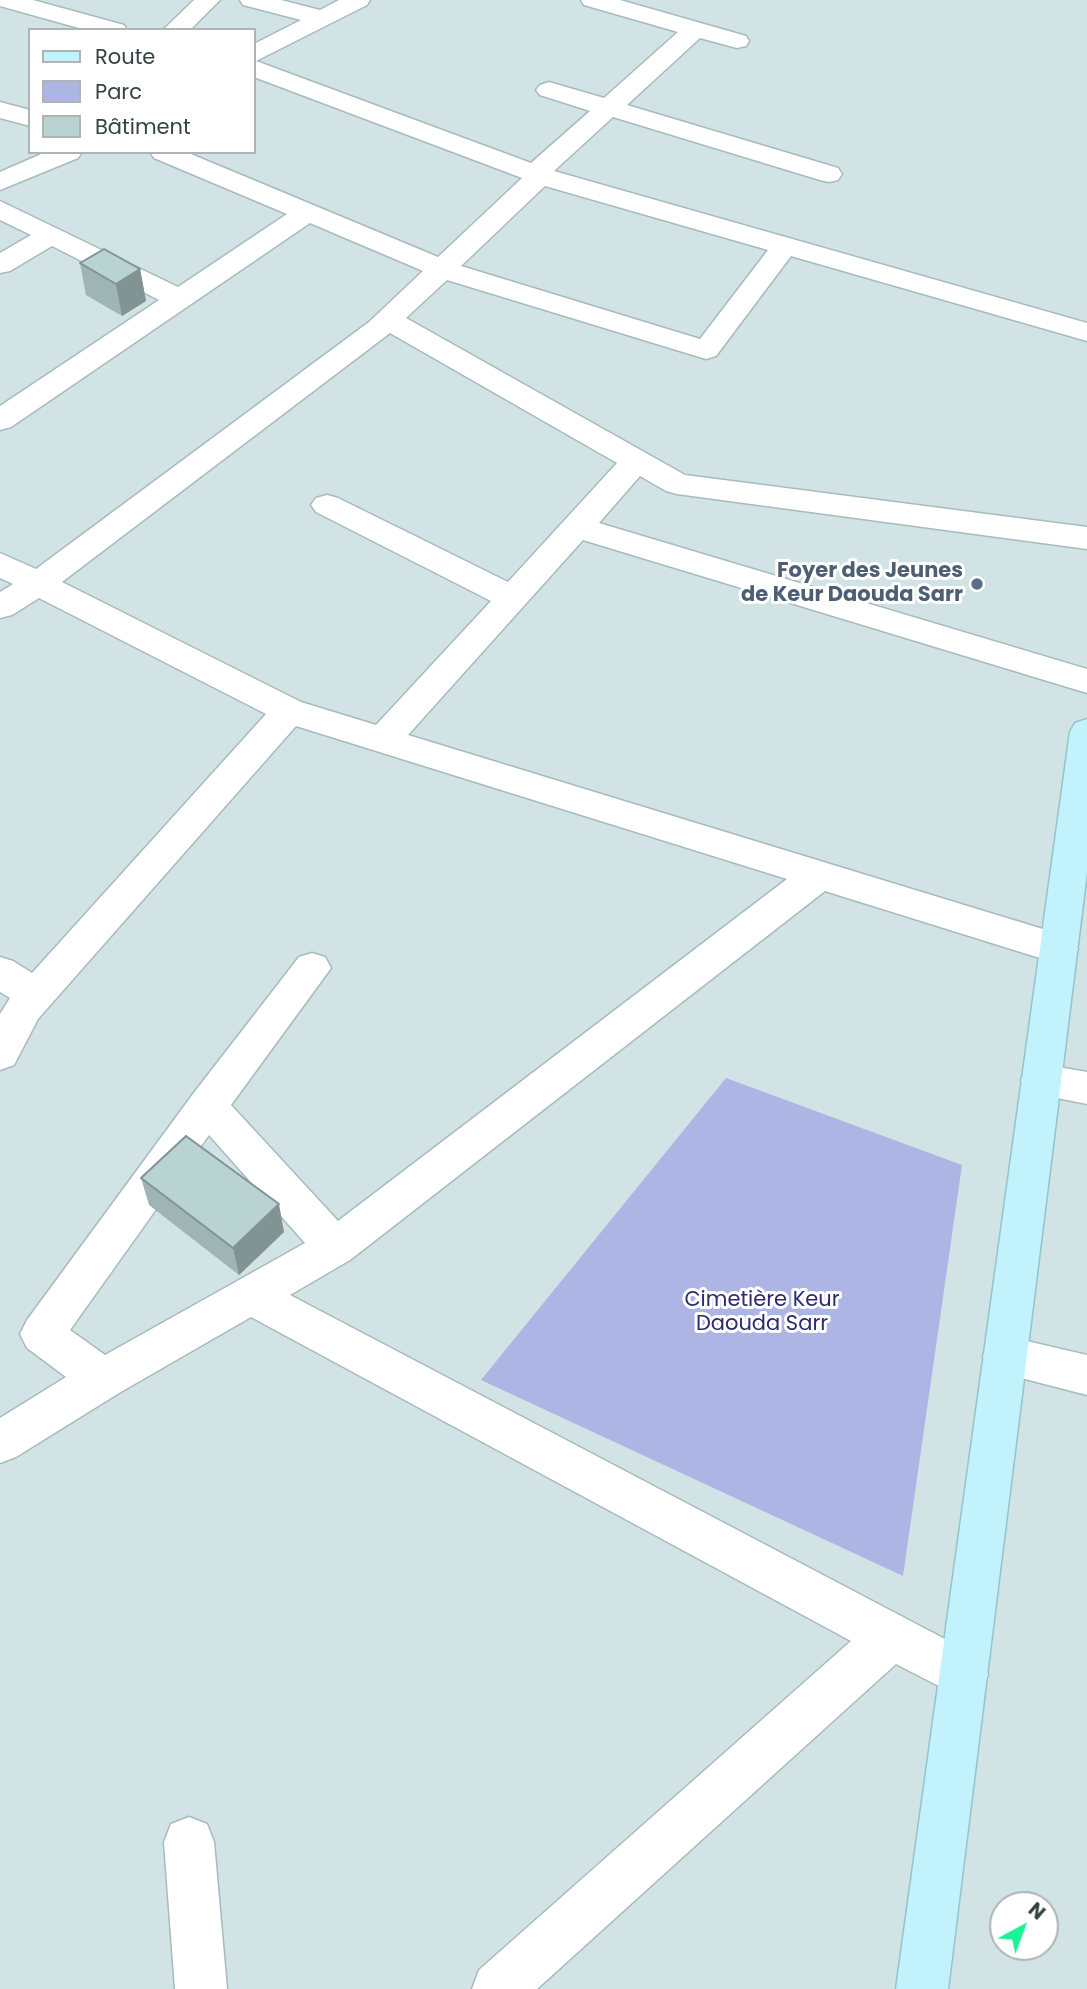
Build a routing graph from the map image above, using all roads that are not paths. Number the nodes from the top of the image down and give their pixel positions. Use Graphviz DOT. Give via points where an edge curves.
graph roads {
  1 [pos="6,0"];
  2 [pos="208,0"];
  3 [pos="252,0"];
  4 [pos="358,0"];
  5 [pos="593,0"];
  6 [pos="636,5"];
  7 [pos="323,18"];
  8 [pos="108,28"];
  9 [pos="177,28"];
  10 [pos="696,29"];
  11 [pos="737,41"];
  12 [pos="256,53"];
  13 [pos="256,69"];
  14 [pos="549,90"];
  15 [pos="609,108"];
  16 [pos="0,110"];
  17 [pos="28,117"];
  18 [pos="64,154"];
  19 [pos="168,154"];
  20 [pos="829,174"];
  21 [pos="537,175"];
  22 [pos="0,182"];
  23 [pos="0,209"];
  24 [pos="308,212"];
  25 [pos="51,235"];
  26 [pos="785,246"];
  27 [pos="0,265"];
  28 [pos="442,269"];
  29 [pos="180,299"];
  30 [pos="388,320"];
  31 [pos="1087,332"];
  32 [pos="0,420"];
  33 [pos="637,461"];
  34 [pos="327,505"];
  35 [pos="577,527"];
  36 [pos="1087,538"];
  37 [pos="0,564"];
  38 [pos="39,583"];
  39 [pos="512,598"];
  40 [pos="0,607"];
  41 [pos="1087,681"];
  42 [pos="289,711"];
  43 [pos="1087,732"];
  44 [pos="383,740"];
  45 [pos="819,875"];
  46 [pos="1059,948"];
  47 [pos="312,968"];
  48 [pos="0,972"];
  49 [pos="36,996"];
  50 [pos="0,1054"];
  51 [pos="1041,1080"];
  52 [pos="1087,1088"];
  53 [pos="207,1106"];
  54 [pos="335,1247"];
  55 [pos="250,1295"];
  56 [pos="1005,1356"];
  57 [pos="1087,1375"];
  58 [pos="103,1379"];
  59 [pos="0,1442"];
  60 [pos="892,1636"];
  61 [pos="964,1675"];
  62 [pos="189,1842"];
  63 [pos="201,1989"];
  64 [pos="498,1989"];
  65 [pos="922,1989"];
  1 -- 8 [label="street"];
  2 -- 9 [label="street"];
  3 -- 7 [label="street"];
  4 -- 7 [label="street"];
  5 -- 6 [label="street"];
  6 -- 10 [label="street"];
  7 -- 12 [label="street"];
  10 -- 11 [label="street"];
  10 -- 15 [label="street"];
  13 -- 21 [label="street"];
  14 -- 15 [label="street"];
  15 -- 20 [label="street"];
  15 -- 21 [label="street"];
  16 -- 17 [label="street"];
  18 -- 22 [label="street"];
  19 -- 24 [label="street"];
  21 -- 26 [label="street"];
  21 -- 28 [label="street"];
  23 -- 25 [label="street"];
  24 -- 28 [label="street"];
  24 -- 29 [label="street"];
  25 -- 27 [label="street"];
  25 -- 29 [label="street"];
  26 -- 28 [label="street" via="706,350"];
  26 -- 31 [label="street"];
  28 -- 30 [label="street"];
  29 -- 32 [label="street"];
  30 -- 33 [label="street"];
  30 -- 38 [label="street"];
  33 -- 35 [label="street"];
  33 -- 36 [label="street" via="677,484"];
  34 -- 39 [label="street"];
  35 -- 39 [label="street"];
  35 -- 41 [label="street"];
  37 -- 38 [label="street"];
  38 -- 40 [label="street"];
  38 -- 42 [label="street"];
  39 -- 44 [label="street"];
  42 -- 44 [label="street"];
  42 -- 49 [label="street"];
  43 -- 46 [label="street"];
  44 -- 45 [label="street"];
  45 -- 46 [label="street"];
  45 -- 54 [label="street"];
  46 -- 51 [label="street"];
  47 -- 53 [label="street"];
  48 -- 49 [label="street"];
  49 -- 50 [label="street"];
  51 -- 52 [label="street"];
  51 -- 56 [label="street"];
  53 -- 54 [label="street"];
  53 -- 58 [label="street" via="42,1335"];
  54 -- 55 [label="street"];
  55 -- 58 [label="street"];
  55 -- 60 [label="street"];
  56 -- 57 [label="street"];
  56 -- 61 [label="street"];
  58 -- 59 [label="street"];
  60 -- 61 [label="street"];
  60 -- 64 [label="street"];
  61 -- 65 [label="street"];
  62 -- 63 [label="street"];
}
